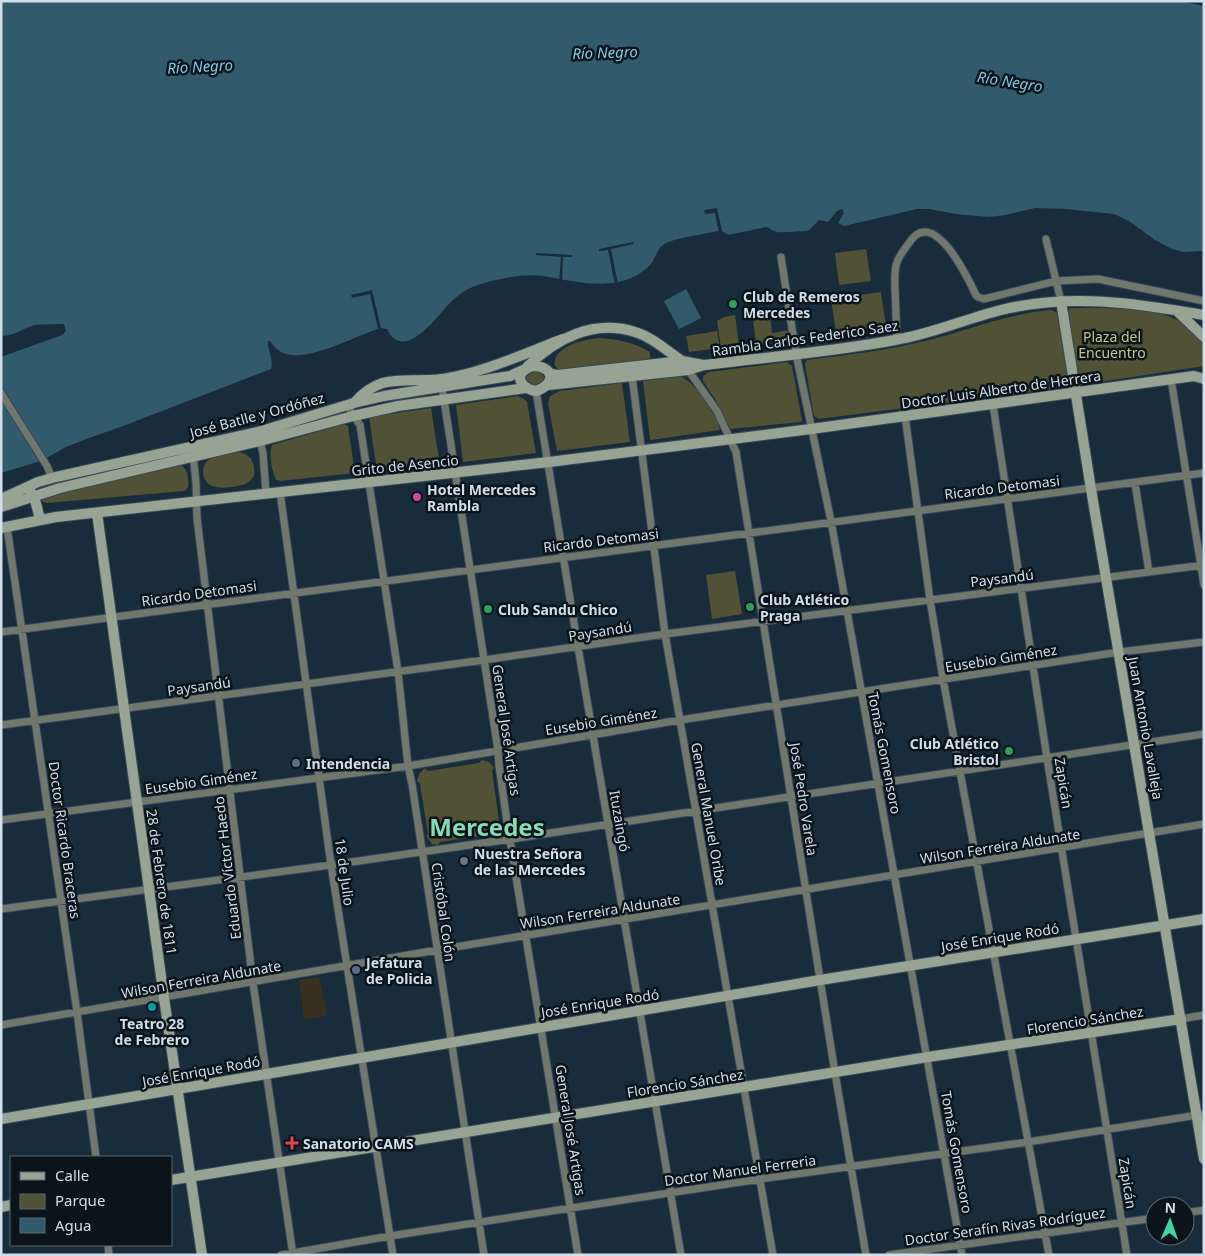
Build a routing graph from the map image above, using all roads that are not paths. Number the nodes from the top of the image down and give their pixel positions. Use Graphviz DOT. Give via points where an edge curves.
graph roads {
  1 [pos="1046,238"];
  2 [pos="781,257"];
  3 [pos="1056,281"];
  4 [pos="1061,301"];
  5 [pos="1204,301"];
  6 [pos="1176,310"];
  7 [pos="1204,315"];
  8 [pos="1204,337"];
  9 [pos="563,339"];
  10 [pos="897,340"];
  11 [pos="796,354"];
  12 [pos="682,361"];
  13 [pos="704,365"];
  14 [pos="525,369"];
  15 [pos="688,370"];
  16 [pos="1204,371"];
  17 [pos="549,373"];
  18 [pos="632,376"];
  19 [pos="1199,377"];
  20 [pos="1171,380"];
  21 [pos="548,385"];
  22 [pos="442,387"];
  23 [pos="531,389"];
  24 [pos="1,393"];
  25 [pos="1076,393"];
  26 [pos="444,399"];
  27 [pos="356,403"];
  28 [pos="993,404"];
  29 [pos="358,414"];
  30 [pos="905,416"];
  31 [pos="811,429"];
  32 [pos="259,437"];
  33 [pos="731,439"];
  34 [pos="642,450"];
  35 [pos="192,451"];
  36 [pos="548,462"];
  37 [pos="455,473"];
  38 [pos="1204,473"];
  39 [pos="1186,476"];
  40 [pos="52,478"];
  41 [pos="368,482"];
  42 [pos="1135,483"];
  43 [pos="26,487"];
  44 [pos="1091,489"];
  45 [pos="280,492"];
  46 [pos="266,493"];
  47 [pos="34,496"];
  48 [pos="1,499"];
  49 [pos="1008,499"];
  50 [pos="197,501"];
  51 [pos="1,507"];
  52 [pos="918,511"];
  53 [pos="97,513"];
  54 [pos="40,519"];
  55 [pos="831,521"];
  56 [pos="4,528"];
  57 [pos="749,532"];
  58 [pos="654,546"];
  59 [pos="563,557"];
  60 [pos="1202,565"];
  61 [pos="470,570"];
  62 [pos="1149,572"];
  63 [pos="1106,576"];
  64 [pos="383,581"];
  65 [pos="1204,585"];
  66 [pos="1021,589"];
  67 [pos="294,593"];
  68 [pos="930,600"];
  69 [pos="208,605"];
  70 [pos="847,611"];
  71 [pos="112,618"];
  72 [pos="763,622"];
  73 [pos="22,629"];
  74 [pos="1,632"];
  75 [pos="665,634"];
  76 [pos="1204,642"];
  77 [pos="578,647"];
  78 [pos="1119,652"];
  79 [pos="484,660"];
  80 [pos="1032,666"];
  81 [pos="398,671"];
  82 [pos="943,680"];
  83 [pos="306,684"];
  84 [pos="861,692"];
  85 [pos="219,696"];
  86 [pos="776,706"];
  87 [pos="124,708"];
  88 [pos="34,720"];
  89 [pos="680,720"];
  90 [pos="1,725"];
  91 [pos="1204,734"];
  92 [pos="593,735"];
  93 [pos="1135,744"];
  94 [pos="498,750"];
  95 [pos="482,754"];
  96 [pos="1047,758"];
  97 [pos="424,763"];
  98 [pos="499,765"];
  99 [pos="408,766"];
  100 [pos="960,770"];
  101 [pos="318,777"];
  102 [pos="878,783"];
  103 [pos="412,784"];
  104 [pos="230,789"];
  105 [pos="791,796"];
  106 [pos="137,802"];
  107 [pos="696,811"];
  108 [pos="48,814"];
  109 [pos="1,820"];
  110 [pos="507,822"];
  111 [pos="1204,824"];
  112 [pos="609,825"];
  113 [pos="1150,833"];
  114 [pos="420,838"];
  115 [pos="511,840"];
  116 [pos="498,841"];
  117 [pos="1062,848"];
  118 [pos="437,850"];
  119 [pos="422,852"];
  120 [pos="976,862"];
  121 [pos="331,866"];
  122 [pos="895,876"];
  123 [pos="241,877"];
  124 [pos="149,889"];
  125 [pos="806,890"];
  126 [pos="61,901"];
  127 [pos="712,906"];
  128 [pos="1,908"];
  129 [pos="1204,918"];
  130 [pos="624,920"];
  131 [pos="1165,925"];
  132 [pos="526,936"];
  133 [pos="1076,939"];
  134 [pos="437,950"];
  135 [pos="992,952"];
  136 [pos="910,965"];
  137 [pos="346,967"];
  138 [pos="820,980"];
  139 [pos="254,983"];
  140 [pos="728,995"];
  141 [pos="164,998"];
  142 [pos="640,1011"];
  143 [pos="78,1012"];
  144 [pos="1204,1015"];
  145 [pos="1180,1019"];
  146 [pos="1,1025"];
  147 [pos="541,1027"];
  148 [pos="1091,1033"];
  149 [pos="451,1042"];
  150 [pos="1010,1045"];
  151 [pos="361,1057"];
  152 [pos="928,1058"];
  153 [pos="835,1073"];
  154 [pos="266,1074"];
  155 [pos="744,1088"];
  156 [pos="178,1089"];
  157 [pos="655,1103"];
  158 [pos="89,1104"];
  159 [pos="1200,1115"];
  160 [pos="556,1118"];
  161 [pos="1,1119"];
  162 [pos="1107,1129"];
  163 [pos="465,1132"];
  164 [pos="1028,1142"];
  165 [pos="375,1146"];
  166 [pos="945,1154"];
  167 [pos="96,1156"];
  168 [pos="1204,1159"];
  169 [pos="280,1162"];
  170 [pos="852,1167"];
  171 [pos="190,1177"];
  172 [pos="760,1179"];
  173 [pos="172,1180"];
  174 [pos="670,1193"];
  175 [pos="571,1208"];
  176 [pos="1145,1220"];
  177 [pos="479,1223"];
  178 [pos="1122,1223"];
  179 [pos="1046,1234"];
  180 [pos="390,1236"];
  181 [pos="960,1245"];
  182 [pos="293,1254"];
  183 [pos="202,1255"];
  184 [pos="282,1255"];
  185 [pos="393,1255"];
  186 [pos="484,1255"];
  187 [pos="578,1255"];
  188 [pos="681,1255"];
  189 [pos="773,1255"];
  190 [pos="866,1255"];
  191 [pos="889,1255"];
  192 [pos="962,1255"];
  193 [pos="1049,1255"];
  194 [pos="1127,1255"];
  1 -- 3 [label="street"];
  2 -- 11 [label="street, Tomás Gomensoro"];
  3 -- 4 [label="street"];
  3 -- 5 [label="street" via="1098,279"];
  3 -- 10 [label="street" via="978,298 945,245 936,235 921,232 912,237 896,263"];
  4 -- 6 [label="street, Rambla Carlos Federico Saez" via="1120,302"];
  4 -- 10 [label="street, Rambla Carlos Federico Saez" via="1000,310"];
  4 -- 25 [label="street, Juan Antonio Lavalleja"];
  6 -- 7 [label="street, Rambla Carlos Federico Saez"];
  6 -- 8 [label="street"];
  9 -- 12 [label="street" via="600,328 636,332"];
  9 -- 14 [label="street"];
  9 -- 27 [label="street" via="466,374 386,382 368,390"];
  10 -- 11 [label="street, Rambla Carlos Federico Saez"];
  11 -- 13 [label="street, Rambla Carlos Federico Saez"];
  11 -- 31 [label="street, Tomás Gomensoro"];
  12 -- 13 [label="street, Rambla Carlos Federico Saez"];
  12 -- 15 [label="street, José Pedro Varela"];
  12 -- 17 [label="street, Rambla Carlos Federico Saez" via="557,375"];
  13 -- 15 [label="street, Rambla Carlos Federico Saez"];
  14 -- 17 [label="street" via="538,366"];
  14 -- 22 [label="street, José Batlle y Ordóñez" via="510,376"];
  14 -- 23 [label="street" via="520,375 521,382"];
  15 -- 18 [label="street, Rambla Carlos Federico Saez"];
  15 -- 33 [label="street, José Pedro Varela" via="714,406"];
  16 -- 19 [label="street, Doctor Luis Alberto de Herrera"];
  17 -- 21 [label="street"];
  18 -- 21 [label="street, Rambla Carlos Federico Saez"];
  18 -- 34 [label="street, General Manuel Oribe"];
  19 -- 20 [label="street, Doctor Luis Alberto de Herrera"];
  20 -- 25 [label="street, Doctor Luis Alberto de Herrera"];
  20 -- 39 [label="street"];
  21 -- 23 [label="street"];
  22 -- 26 [label="street, General José Artigas"];
  22 -- 27 [label="street, José Batlle y Ordóñez"];
  23 -- 26 [label="street"];
  23 -- 36 [label="street, Ituzaingó"];
  24 -- 40 [label="street"];
  25 -- 28 [label="street, Doctor Luis Alberto de Herrera"];
  25 -- 44 [label="street, Juan Antonio Lavalleja"];
  26 -- 29 [label="street"];
  26 -- 37 [label="street, General José Artigas"];
  27 -- 29 [label="street" via="350,410"];
  27 -- 29 [label="street" via="366,406"];
  27 -- 32 [label="street, José Batlle y Ordóñez"];
  28 -- 30 [label="street, Doctor Luis Alberto de Herrera"];
  28 -- 49 [label="street, Zapicán"];
  29 -- 32 [label="street"];
  29 -- 41 [label="street, Cristóbal Colón"];
  30 -- 31 [label="street, Doctor Luis Alberto de Herrera"];
  30 -- 52 [label="street"];
  31 -- 33 [label="street, Grito de Asencio"];
  31 -- 55 [label="street, Tomás Gomensoro"];
  32 -- 35 [label="street"];
  32 -- 46 [label="street"];
  33 -- 34 [label="street, Grito de Asencio"];
  33 -- 57 [label="street, José Pedro Varela"];
  34 -- 36 [label="street, Grito de Asencio"];
  34 -- 58 [label="street, General Manuel Oribe"];
  35 -- 40 [label="street, José Batlle y Ordóñez"];
  35 -- 47 [label="street"];
  35 -- 50 [label="street, Eduardo Víctor Haedo"];
  36 -- 37 [label="street, Grito de Asencio"];
  36 -- 59 [label="street, Ituzaingó"];
  37 -- 41 [label="street, Grito de Asencio"];
  37 -- 61 [label="street, General José Artigas"];
  38 -- 39 [label="street, Ricardo Detomasi"];
  39 -- 42 [label="street, Ricardo Detomasi"];
  39 -- 60 [label="street"];
  40 -- 43 [label="street, José Batlle y Ordóñez"];
  41 -- 45 [label="street, Grito de Asencio"];
  41 -- 64 [label="street, Cristóbal Colón"];
  42 -- 44 [label="street, Ricardo Detomasi"];
  42 -- 62 [label="street"];
  43 -- 47 [label="street"];
  43 -- 48 [label="street, José Batlle y Ordóñez"];
  44 -- 49 [label="street, Ricardo Detomasi"];
  44 -- 63 [label="street, Juan Antonio Lavalleja"];
  45 -- 46 [label="street, Grito de Asencio"];
  45 -- 67 [label="street, 18 de Julio"];
  46 -- 50 [label="street, Grito de Asencio"];
  47 -- 51 [label="street"];
  47 -- 54 [label="street"];
  49 -- 52 [label="street, Ricardo Detomasi"];
  49 -- 66 [label="street, Zapicán"];
  50 -- 53 [label="street, Grito de Asencio"];
  50 -- 69 [label="street, Eduardo Víctor Haedo"];
  52 -- 55 [label="street, Ricardo Detomasi"];
  52 -- 68 [label="street"];
  53 -- 54 [label="street, Grito de Asencio"];
  53 -- 71 [label="street, 28 de Febrero de 1811"];
  54 -- 56 [label="street, Grito de Asencio"];
  55 -- 57 [label="street, Ricardo Detomasi"];
  55 -- 70 [label="street, Tomás Gomensoro"];
  56 -- 73 [label="street, Doctor Ricardo Braceras"];
  57 -- 58 [label="street, Ricardo Detomasi"];
  57 -- 72 [label="street, José Pedro Varela"];
  58 -- 59 [label="street, Ricardo Detomasi"];
  58 -- 75 [label="street, General Manuel Oribe"];
  59 -- 61 [label="street, Ricardo Detomasi"];
  59 -- 77 [label="street, Ituzaingó"];
  60 -- 62 [label="street, Paysandú"];
  60 -- 65 [label="street"];
  61 -- 64 [label="street, Ricardo Detomasi"];
  61 -- 79 [label="street, General José Artigas"];
  62 -- 63 [label="street, Paysandú"];
  63 -- 66 [label="street, Paysandú"];
  63 -- 78 [label="street, Juan Antonio Lavalleja"];
  64 -- 67 [label="street, Ricardo Detomasi"];
  64 -- 81 [label="street, Cristóbal Colón"];
  66 -- 68 [label="street, Paysandú"];
  66 -- 80 [label="street, Zapicán"];
  67 -- 69 [label="street, Ricardo Detomasi"];
  67 -- 83 [label="street, 18 de Julio"];
  68 -- 70 [label="street, Paysandú"];
  68 -- 82 [label="street"];
  69 -- 71 [label="street, Ricardo Detomasi"];
  69 -- 85 [label="street, Eduardo Víctor Haedo"];
  70 -- 72 [label="street, Paysandú"];
  70 -- 84 [label="street, Tomás Gomensoro"];
  71 -- 73 [label="street, Ricardo Detomasi"];
  71 -- 87 [label="street, 28 de Febrero de 1811"];
  72 -- 75 [label="street, Paysandú"];
  72 -- 86 [label="street, José Pedro Varela"];
  73 -- 74 [label="street, Ricardo Detomasi"];
  73 -- 88 [label="street, Doctor Ricardo Braceras"];
  75 -- 77 [label="street, Paysandú"];
  75 -- 89 [label="street, General Manuel Oribe"];
  76 -- 78 [label="street, Eusebio Giménez"];
  77 -- 79 [label="street, Paysandú"];
  77 -- 92 [label="street, Ituzaingó"];
  78 -- 80 [label="street, Eusebio Giménez"];
  78 -- 93 [label="street, Juan Antonio Lavalleja"];
  79 -- 81 [label="street, Paysandú"];
  79 -- 94 [label="street, General José Artigas"];
  80 -- 82 [label="street, Eusebio Giménez"];
  80 -- 96 [label="street, Zapicán"];
  81 -- 83 [label="street, Paysandú"];
  81 -- 99 [label="street, Cristóbal Colón"];
  82 -- 84 [label="street, Eusebio Giménez"];
  82 -- 100 [label="street"];
  83 -- 85 [label="street, Paysandú"];
  83 -- 101 [label="street, 18 de Julio"];
  84 -- 86 [label="street, Eusebio Giménez"];
  84 -- 102 [label="street, Tomás Gomensoro"];
  85 -- 87 [label="street, Paysandú"];
  85 -- 104 [label="street, Eduardo Víctor Haedo"];
  86 -- 89 [label="street, Eusebio Giménez"];
  86 -- 105 [label="street, José Pedro Varela"];
  87 -- 88 [label="street, Paysandú"];
  87 -- 106 [label="street, 28 de Febrero de 1811"];
  88 -- 90 [label="street, Paysandú"];
  88 -- 108 [label="street, Doctor Ricardo Braceras"];
  89 -- 92 [label="street, Eusebio Giménez"];
  89 -- 107 [label="street, General Manuel Oribe"];
  91 -- 93 [label="street"];
  92 -- 94 [label="street, Eusebio Giménez"];
  92 -- 112 [label="street, Ituzaingó"];
  93 -- 96 [label="street"];
  93 -- 113 [label="street, Juan Antonio Lavalleja"];
  94 -- 95 [label="street, Eusebio Giménez"];
  94 -- 98 [label="street, General José Artigas"];
  95 -- 97 [label="street, Eusebio Giménez"];
  95 -- 98 [label="street"];
  96 -- 100 [label="street"];
  96 -- 117 [label="street, Zapicán"];
  97 -- 99 [label="street, Eusebio Giménez"];
  97 -- 103 [label="street"];
  98 -- 110 [label="street, General José Artigas"];
  99 -- 101 [label="street, Eusebio Giménez"];
  99 -- 103 [label="street, Cristóbal Colón"];
  100 -- 102 [label="street"];
  100 -- 120 [label="street"];
  101 -- 104 [label="street, Eusebio Giménez"];
  101 -- 121 [label="street, 18 de Julio"];
  102 -- 105 [label="street"];
  102 -- 122 [label="street, Tomás Gomensoro"];
  103 -- 114 [label="street, Cristóbal Colón"];
  104 -- 106 [label="street, Eusebio Giménez"];
  104 -- 123 [label="street, Eduardo Víctor Haedo"];
  105 -- 107 [label="street"];
  105 -- 125 [label="street, José Pedro Varela"];
  106 -- 108 [label="street, Eusebio Giménez"];
  106 -- 124 [label="street, 28 de Febrero de 1811"];
  107 -- 112 [label="street"];
  107 -- 127 [label="street, General Manuel Oribe"];
  108 -- 109 [label="street, Eusebio Giménez"];
  108 -- 126 [label="street, Doctor Ricardo Braceras"];
  110 -- 115 [label="street, General José Artigas"];
  110 -- 116 [label="street"];
  111 -- 113 [label="street, Wilson Ferreira Aldunate"];
  112 -- 115 [label="street"];
  112 -- 130 [label="street, Ituzaingó"];
  113 -- 117 [label="street, Wilson Ferreira Aldunate"];
  113 -- 131 [label="street, Juan Antonio Lavalleja"];
  114 -- 118 [label="street"];
  114 -- 119 [label="street, Cristóbal Colón"];
  115 -- 116 [label="street"];
  115 -- 132 [label="street, General José Artigas"];
  116 -- 118 [label="street"];
  117 -- 120 [label="street, Wilson Ferreira Aldunate"];
  117 -- 133 [label="street, Zapicán"];
  118 -- 119 [label="street"];
  119 -- 121 [label="street"];
  119 -- 134 [label="street, Cristóbal Colón"];
  120 -- 122 [label="street, Wilson Ferreira Aldunate"];
  120 -- 135 [label="street"];
  121 -- 123 [label="street"];
  121 -- 137 [label="street, 18 de Julio"];
  122 -- 125 [label="street, Wilson Ferreira Aldunate"];
  122 -- 136 [label="street, Tomás Gomensoro"];
  123 -- 124 [label="street"];
  123 -- 139 [label="street, Eduardo Víctor Haedo"];
  124 -- 126 [label="street"];
  124 -- 141 [label="street, 28 de Febrero de 1811"];
  125 -- 127 [label="street, Wilson Ferreira Aldunate"];
  125 -- 138 [label="street, José Pedro Varela"];
  126 -- 128 [label="street"];
  126 -- 143 [label="street, Doctor Ricardo Braceras"];
  127 -- 130 [label="street, Wilson Ferreira Aldunate"];
  127 -- 140 [label="street, General Manuel Oribe"];
  129 -- 131 [label="street, José Enrique Rodó"];
  130 -- 132 [label="street, Wilson Ferreira Aldunate"];
  130 -- 142 [label="street, Ituzaingó"];
  131 -- 133 [label="street, José Enrique Rodó"];
  131 -- 145 [label="street, Juan Antonio Lavalleja"];
  132 -- 134 [label="street, Wilson Ferreira Aldunate"];
  132 -- 147 [label="street, General José Artigas"];
  133 -- 135 [label="street, José Enrique Rodó"];
  133 -- 148 [label="street, Zapicán"];
  134 -- 137 [label="street, Wilson Ferreira Aldunate"];
  134 -- 149 [label="street, Cristóbal Colón"];
  135 -- 136 [label="street, José Enrique Rodó"];
  135 -- 150 [label="street"];
  136 -- 138 [label="street, José Enrique Rodó"];
  136 -- 152 [label="street, Tomás Gomensoro"];
  137 -- 139 [label="street, Wilson Ferreira Aldunate"];
  137 -- 151 [label="street, 18 de Julio"];
  138 -- 140 [label="street, José Enrique Rodó"];
  138 -- 153 [label="street, José Pedro Varela"];
  139 -- 141 [label="street, Wilson Ferreira Aldunate"];
  139 -- 154 [label="street, Eduardo Víctor Haedo"];
  140 -- 142 [label="street, José Enrique Rodó"];
  140 -- 155 [label="street, General Manuel Oribe"];
  141 -- 143 [label="street, Wilson Ferreira Aldunate"];
  141 -- 156 [label="street, 28 de Febrero de 1811"];
  142 -- 147 [label="street, José Enrique Rodó"];
  142 -- 157 [label="street, Ituzaingó"];
  143 -- 146 [label="street, Wilson Ferreira Aldunate"];
  143 -- 158 [label="street, Doctor Ricardo Braceras"];
  144 -- 145 [label="street, Florencio Sánchez"];
  145 -- 148 [label="street, Florencio Sánchez"];
  145 -- 159 [label="street, Juan Antonio Lavalleja"];
  147 -- 149 [label="street, José Enrique Rodó"];
  147 -- 160 [label="street, General José Artigas"];
  148 -- 150 [label="street, Florencio Sánchez"];
  148 -- 162 [label="street, Zapicán"];
  149 -- 151 [label="street, José Enrique Rodó"];
  149 -- 163 [label="street, Cristóbal Colón"];
  150 -- 152 [label="street, Florencio Sánchez"];
  150 -- 164 [label="street"];
  151 -- 154 [label="street, José Enrique Rodó"];
  151 -- 165 [label="street, 18 de Julio"];
  152 -- 153 [label="street, Florencio Sánchez"];
  152 -- 166 [label="street, Tomás Gomensoro"];
  153 -- 155 [label="street, Florencio Sánchez"];
  153 -- 170 [label="street, José Pedro Varela"];
  154 -- 156 [label="street, José Enrique Rodó"];
  154 -- 169 [label="street, Eduardo Víctor Haedo"];
  155 -- 157 [label="street, Florencio Sánchez"];
  155 -- 172 [label="street, General Manuel Oribe"];
  156 -- 158 [label="street, José Enrique Rodó"];
  156 -- 171 [label="street, 28 de Febrero de 1811"];
  157 -- 160 [label="street, Florencio Sánchez"];
  157 -- 174 [label="street, Ituzaingó"];
  158 -- 161 [label="street, José Enrique Rodó"];
  158 -- 167 [label="street, Doctor Ricardo Braceras"];
  159 -- 162 [label="street, Doctor Manuel Ferreria"];
  159 -- 168 [label="street, Juan Antonio Lavalleja"];
  160 -- 163 [label="street, Florencio Sánchez"];
  160 -- 175 [label="street, General José Artigas"];
  162 -- 164 [label="street, Doctor Manuel Ferreria"];
  162 -- 178 [label="street, Zapicán"];
  163 -- 165 [label="street, Florencio Sánchez"];
  163 -- 177 [label="street, Cristóbal Colón"];
  164 -- 166 [label="street, Doctor Manuel Ferreria"];
  164 -- 179 [label="street"];
  165 -- 169 [label="street, Florencio Sánchez"];
  165 -- 180 [label="street, 18 de Julio"];
  166 -- 170 [label="street, Doctor Manuel Ferreria"];
  166 -- 181 [label="street, Tomás Gomensoro"];
  169 -- 171 [label="street, Florencio Sánchez"];
  169 -- 182 [label="street, Eduardo Víctor Haedo"];
  170 -- 172 [label="street, Doctor Manuel Ferreria"];
  170 -- 190 [label="street, José Pedro Varela"];
  171 -- 173 [label="street, Florencio Sánchez"];
  171 -- 183 [label="street, 28 de Febrero de 1811"];
  172 -- 174 [label="street, Doctor Manuel Ferreria"];
  172 -- 189 [label="street, General Manuel Oribe"];
  174 -- 175 [label="street, Doctor Manuel Ferreria"];
  174 -- 188 [label="street, Ituzaingó"];
  175 -- 177 [label="street, Doctor Manuel Ferreria"];
  175 -- 187 [label="street, General José Artigas"];
  176 -- 178 [label="street, Doctor Serafín Rivas Rodríguez"];
  177 -- 180 [label="street, Doctor Manuel Ferreria"];
  177 -- 186 [label="street, Cristóbal Colón"];
  178 -- 179 [label="street, Doctor Serafín Rivas Rodríguez"];
  178 -- 194 [label="street, Zapicán"];
  179 -- 181 [label="street, Doctor Serafín Rivas Rodríguez"];
  179 -- 193 [label="street"];
  180 -- 182 [label="street, Doctor Manuel Ferreria"];
  180 -- 185 [label="street, 18 de Julio"];
  181 -- 191 [label="street, Doctor Serafín Rivas Rodríguez"];
  181 -- 192 [label="street, Tomás Gomensoro"];
  182 -- 184 [label="street, Doctor Manuel Ferreria"];
}
